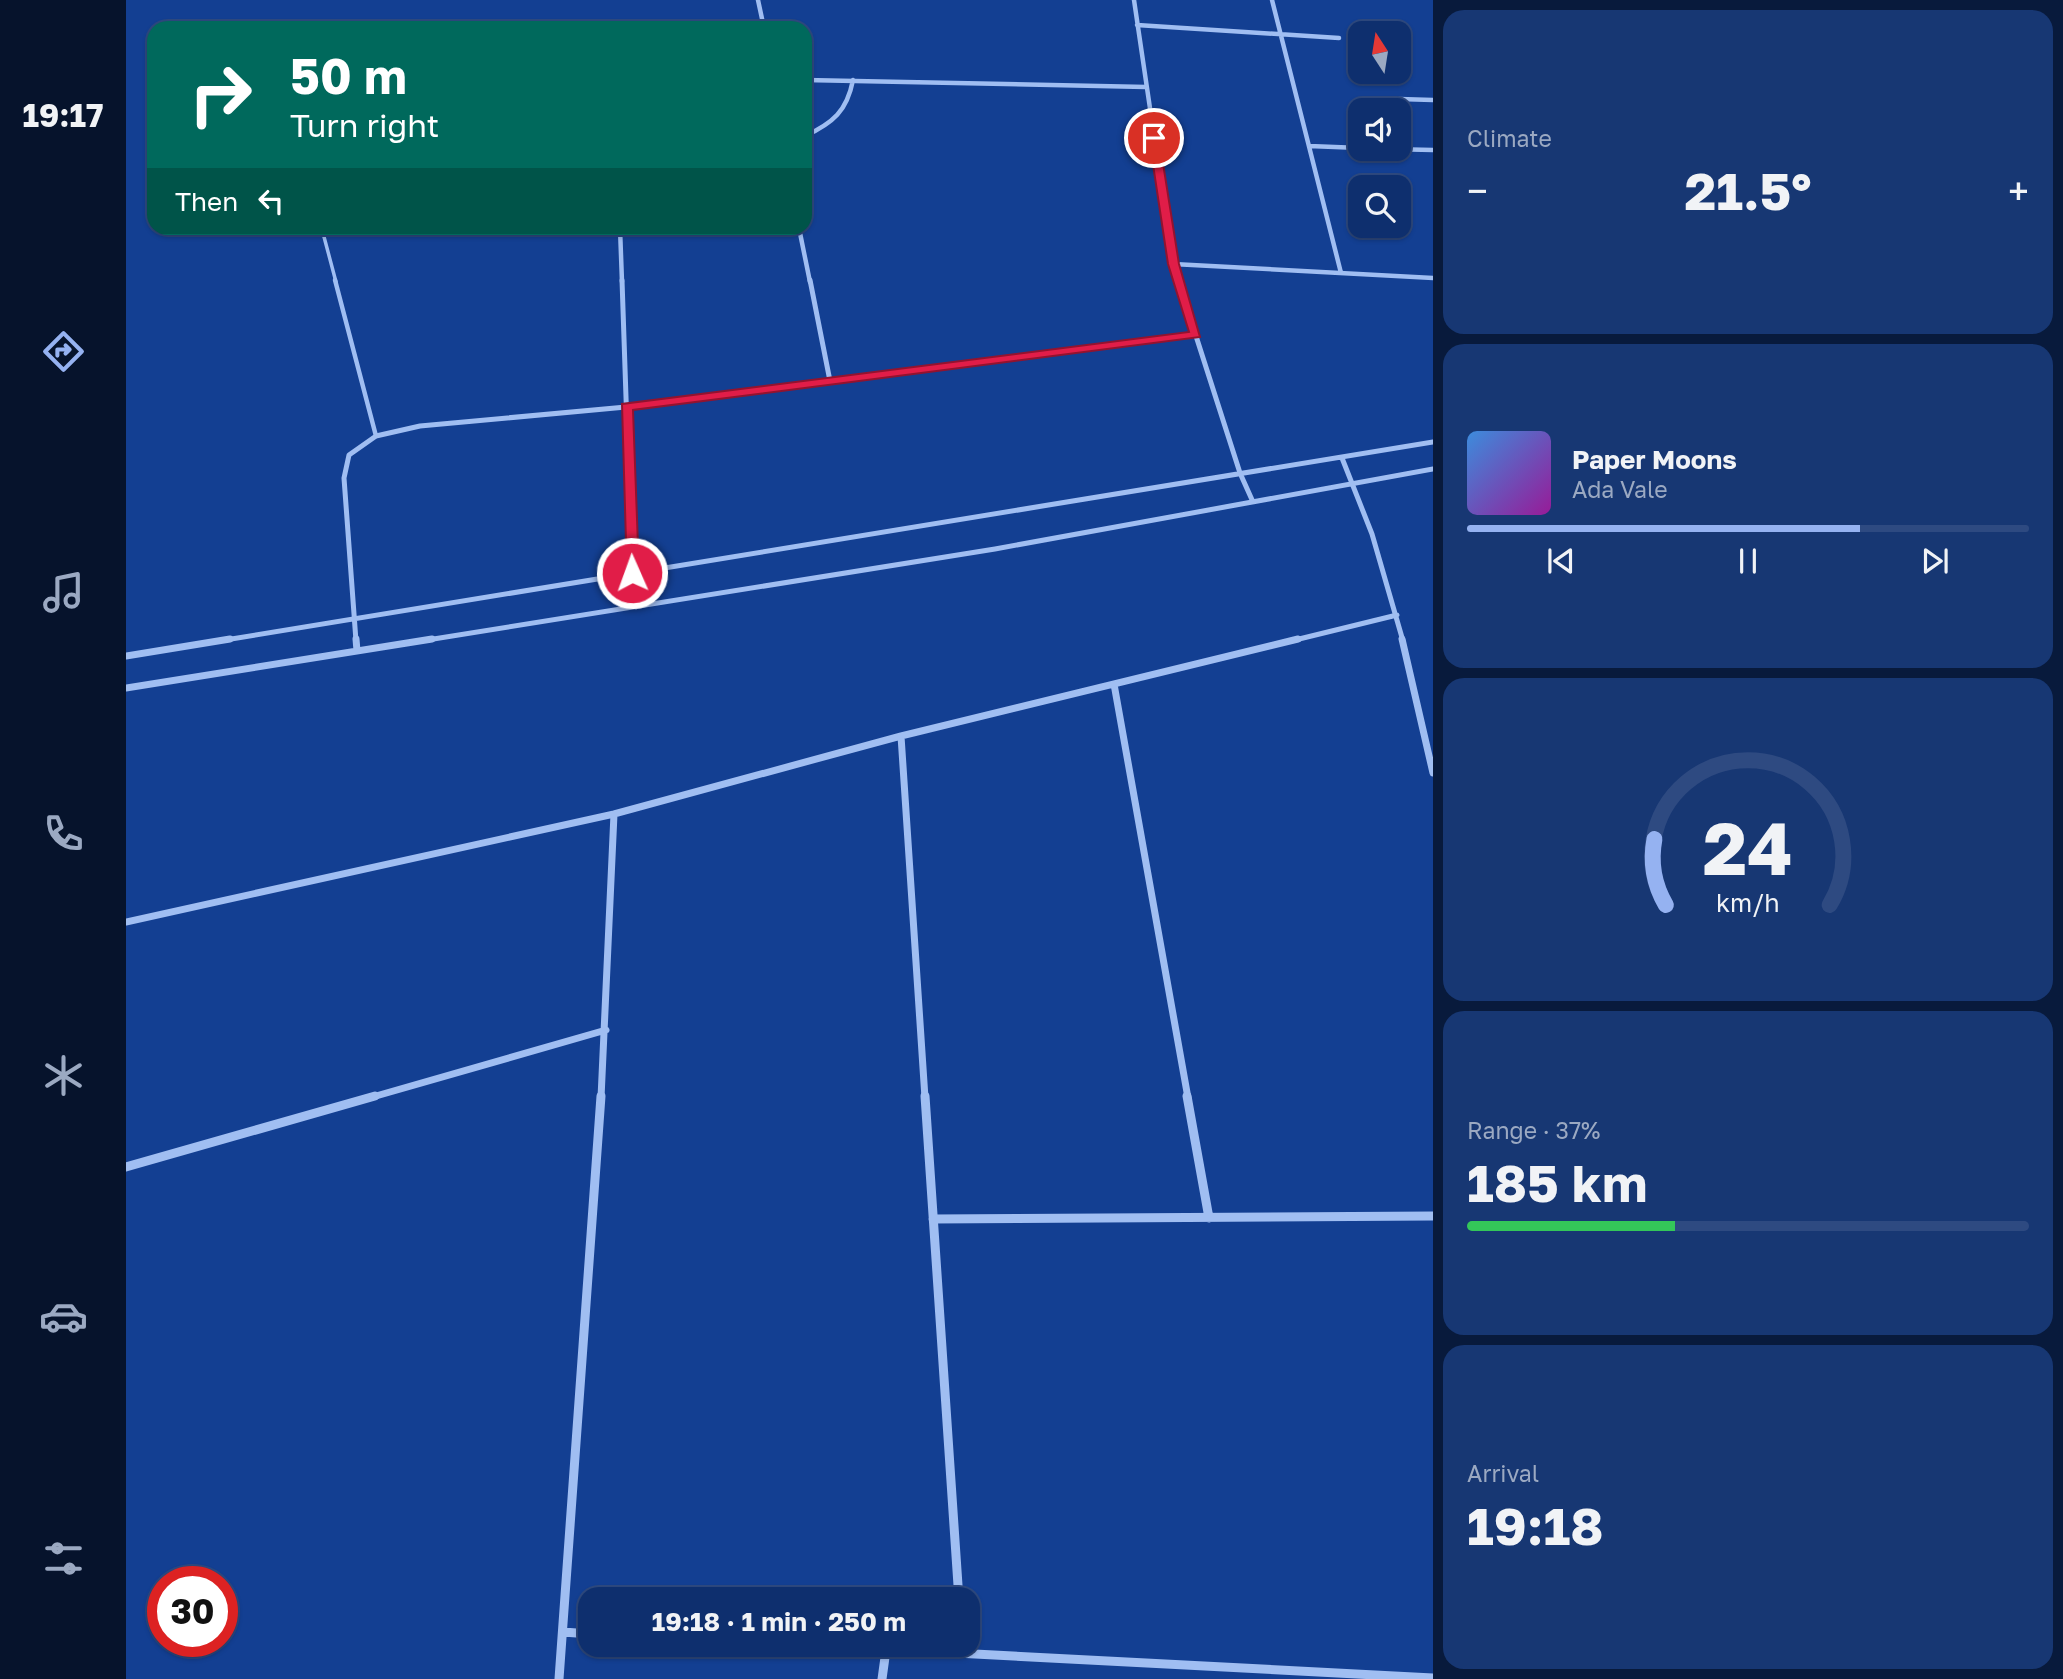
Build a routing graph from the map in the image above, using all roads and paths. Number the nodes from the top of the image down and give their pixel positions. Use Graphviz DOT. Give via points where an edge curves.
graph roads {
  1 [pos="758,0"];
  2 [pos="1134,0"];
  3 [pos="1272,0"];
  4 [pos="762,21"];
  5 [pos="1138,24"];
  6 [pos="1280,32"];
  7 [pos="1339,38"];
  8 [pos="812,80"];
  9 [pos="853,80"];
  10 [pos="1146,87"];
  11 [pos="1411,99"];
  12 [pos="1433,100"];
  13 [pos="812,132"];
  14 [pos="1309,146"];
  15 [pos="1348,148"];
  16 [pos="1411,150"];
  17 [pos="1433,150"];
  18 [pos="324,235"];
  19 [pos="620,235"];
  20 [pos="800,235"];
  21 [pos="1173,264"];
  22 [pos="1341,273"];
  23 [pos="1433,278"];
  24 [pos="1196,334"];
  25 [pos="830,381"];
  26 [pos="626,407"];
  27 [pos="376,436"];
  28 [pos="1433,442"];
  29 [pos="1342,458"];
  30 [pos="1433,470"];
  31 [pos="1240,473"];
  32 [pos="1354,484"];
  33 [pos="1253,502"];
  34 [pos="632,573"];
  35 [pos="636,607"];
  36 [pos="1396,615"];
  37 [pos="355,619"];
  38 [pos="357,651"];
  39 [pos="126,656"];
  40 [pos="1114,684"];
  41 [pos="126,688"];
  42 [pos="901,736"];
  43 [pos="1433,774"];
  44 [pos="614,814"];
  45 [pos="126,922"];
  46 [pos="606,1030"];
  47 [pos="126,1167"];
  48 [pos="1433,1216"];
  49 [pos="1209,1218"];
  50 [pos="933,1219"];
  51 [pos="958,1587"];
  52 [pos="563,1632"];
  53 [pos="578,1633"];
  54 [pos="980,1650"];
  55 [pos="885,1657"];
  56 [pos="1433,1678"];
  57 [pos="559,1679"];
  58 [pos="882,1679"];
  1 -- 4 [label="street"];
  2 -- 5 [label="street"];
  3 -- 6 [label="street"];
  5 -- 6 [label="street"];
  5 -- 10 [label="street"];
  6 -- 7 [label="street"];
  6 -- 14 [label="street"];
  8 -- 9 [label="street"];
  9 -- 10 [label="street"];
  9 -- 13 [label="street" via="842,115"];
  10 -- 21 [label="street"];
  11 -- 12 [label="street"];
  14 -- 15 [label="street"];
  14 -- 22 [label="street"];
  16 -- 17 [label="street"];
  18 -- 27 [label="lane"];
  19 -- 26 [label="street"];
  20 -- 25 [label="street"];
  21 -- 22 [label="street"];
  21 -- 24 [label="street"];
  22 -- 23 [label="street"];
  24 -- 25 [label="street"];
  24 -- 31 [label="street"];
  25 -- 26 [label="street"];
  26 -- 27 [label="street" via="420,426"];
  26 -- 34 [label="street"];
  27 -- 37 [label="street" via="349,455 344,478"];
  28 -- 29 [label="street"];
  29 -- 31 [label="street"];
  29 -- 32 [label="street"];
  30 -- 32 [label="street"];
  31 -- 33 [label="street"];
  31 -- 34 [label="street"];
  32 -- 33 [label="street"];
  32 -- 36 [label="street"];
  33 -- 35 [label="street"];
  34 -- 35 [label="street"];
  34 -- 37 [label="street"];
  35 -- 38 [label="street"];
  36 -- 40 [label="street"];
  36 -- 43 [label="street"];
  37 -- 38 [label="street"];
  37 -- 39 [label="street"];
  38 -- 41 [label="street"];
  40 -- 42 [label="street"];
  40 -- 49 [label="street"];
  42 -- 44 [label="street"];
  42 -- 50 [label="street"];
  44 -- 45 [label="street"];
  44 -- 46 [label="street"];
  46 -- 47 [label="street"];
  46 -- 52 [label="street"];
  48 -- 49 [label="street"];
  49 -- 50 [label="street"];
  50 -- 51 [label="street"];
  52 -- 53 [label="street"];
  52 -- 57 [label="street"];
  54 -- 56 [label="street"];
  55 -- 58 [label="street"];
}
